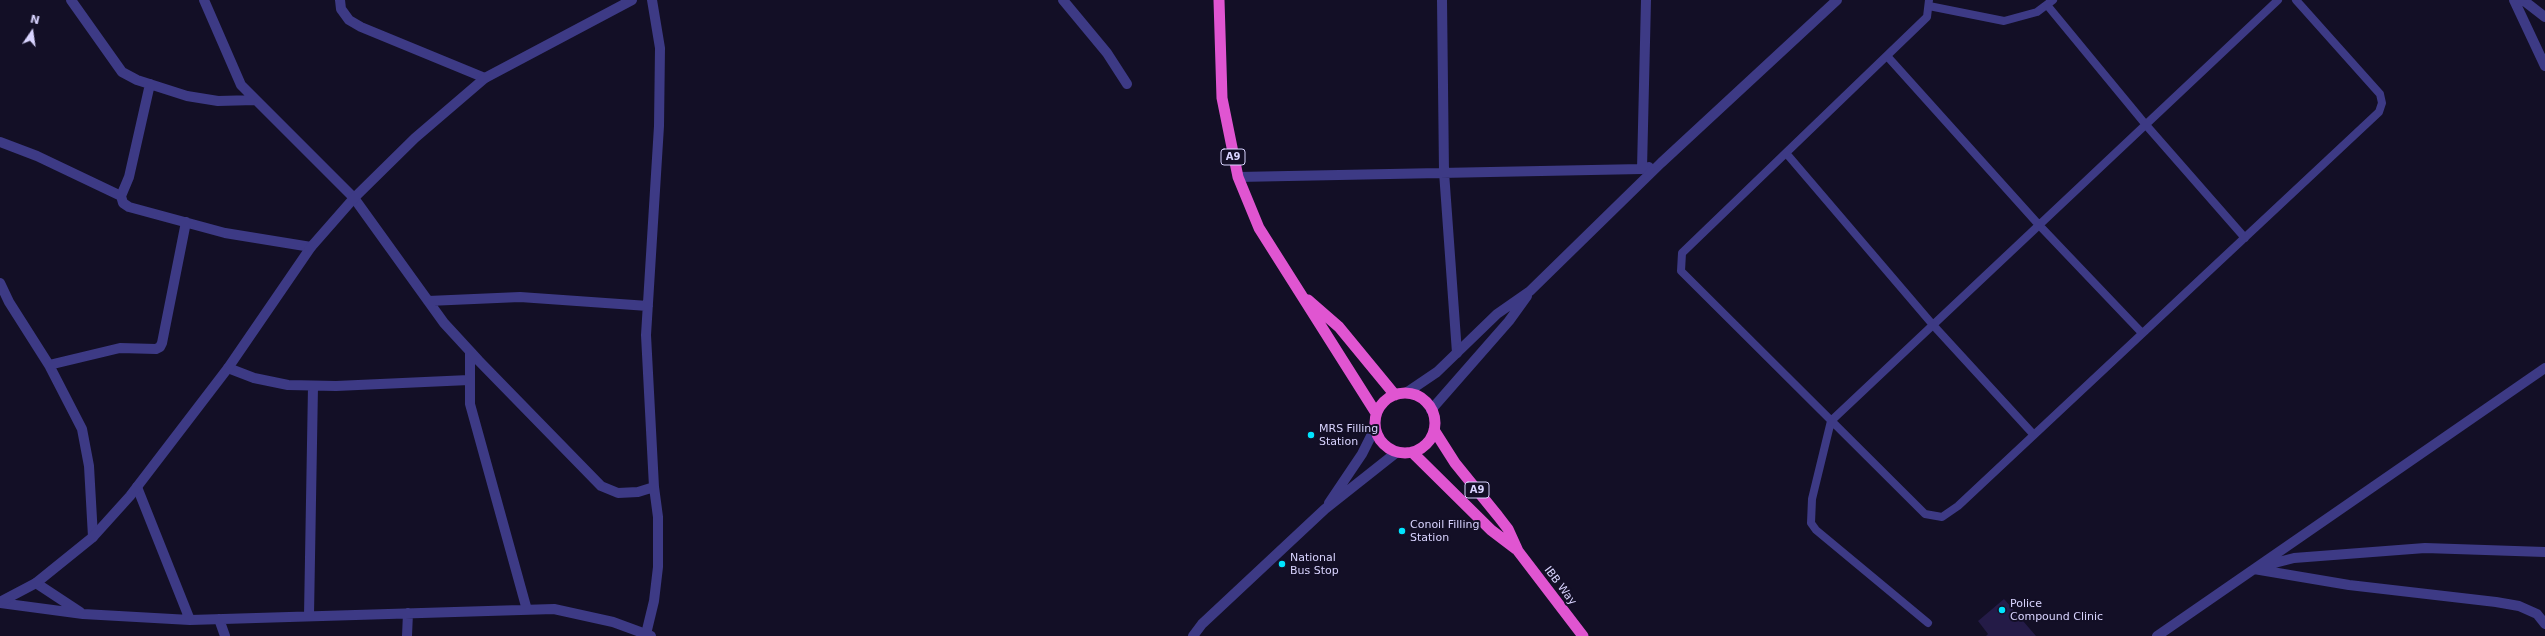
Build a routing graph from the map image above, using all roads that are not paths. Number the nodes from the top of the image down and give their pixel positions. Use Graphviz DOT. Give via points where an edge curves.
graph roads {
  1 [pos="71,0"];
  2 [pos="204,0"];
  3 [pos="340,0"];
  4 [pos="632,0"];
  5 [pos="652,0"];
  6 [pos="1063,0"];
  7 [pos="1219,0"];
  8 [pos="1442,0"];
  9 [pos="1646,0"];
  10 [pos="1837,0"];
  11 [pos="2278,0"];
  12 [pos="2296,0"];
  13 [pos="2514,0"];
  14 [pos="2522,0"];
  15 [pos="2050,2"];
  16 [pos="1929,3"];
  17 [pos="2545,17"];
  18 [pos="1887,56"];
  19 [pos="2545,66"];
  20 [pos="485,78"];
  21 [pos="150,84"];
  22 [pos="1127,84"];
  23 [pos="255,100"];
  24 [pos="2146,125"];
  25 [pos="0,142"];
  26 [pos="1786,153"];
  27 [pos="1661,163"];
  28 [pos="1642,169"];
  29 [pos="1444,172"];
  30 [pos="1238,177"];
  31 [pos="121,196"];
  32 [pos="354,198"];
  33 [pos="186,222"];
  34 [pos="2040,225"];
  35 [pos="2244,238"];
  36 [pos="311,247"];
  37 [pos="0,283"];
  38 [pos="1530,291"];
  39 [pos="1304,297"];
  40 [pos="428,301"];
  41 [pos="648,306"];
  42 [pos="1933,325"];
  43 [pos="2142,333"];
  44 [pos="470,351"];
  45 [pos="1457,353"];
  46 [pos="49,365"];
  47 [pos="228,368"];
  48 [pos="2545,368"];
  49 [pos="469,380"];
  50 [pos="313,386"];
  51 [pos="1401,394"];
  52 [pos="1432,410"];
  53 [pos="1376,413"];
  54 [pos="1831,422"];
  55 [pos="1375,428"];
  56 [pos="1434,430"];
  57 [pos="2034,435"];
  58 [pos="1398,452"];
  59 [pos="1412,452"];
  60 [pos="137,487"];
  61 [pos="654,487"];
  62 [pos="1325,509"];
  63 [pos="93,537"];
  64 [pos="1518,551"];
  65 [pos="2545,552"];
  66 [pos="2254,569"];
  67 [pos="36,583"];
  68 [pos="0,602"];
  69 [pos="527,610"];
  70 [pos="408,613"];
  71 [pos="83,614"];
  72 [pos="309,615"];
  73 [pos="219,619"];
  74 [pos="190,620"];
  75 [pos="1928,623"];
  76 [pos="2545,624"];
  77 [pos="649,635"];
  78 [pos="225,636"];
  79 [pos="407,636"];
  80 [pos="1193,636"];
  81 [pos="1583,636"];
  82 [pos="2157,636"];
  1 -- 21 [label="street" via="122,72"];
  2 -- 23 [label="street" via="236,76"];
  3 -- 20 [label="street" via="341,9 349,20 361,27"];
  4 -- 20 [label="street"];
  5 -- 41 [label="street" via="660,48 660,126"];
  6 -- 22 [label="street" via="1107,53"];
  7 -- 30 [label="highway, A9" via="1222,98"];
  8 -- 29 [label="street"];
  9 -- 28 [label="street"];
  10 -- 27 [label="street"];
  11 -- 24 [label="lane"];
  12 -- 35 [label="lane" via="2380,94 2382,103 2379,112"];
  13 -- 19 [label="street"];
  14 -- 17 [label="street"];
  15 -- 16 [label="lane" via="2037,12 2004,21 1966,15"];
  15 -- 24 [label="lane"];
  16 -- 18 [label="lane" via="1928,17"];
  18 -- 26 [label="lane"];
  18 -- 34 [label="lane"];
  20 -- 32 [label="street" via="442,113"];
  21 -- 23 [label="street" via="187,96 218,101"];
  21 -- 31 [label="street" via="131,170"];
  23 -- 32 [label="street"];
  24 -- 34 [label="lane"];
  24 -- 35 [label="lane"];
  25 -- 31 [label="street" via="37,156"];
  26 -- 42 [label="lane"];
  26 -- 54 [label="lane" via="1682,253 1681,271"];
  27 -- 28 [label="street"];
  27 -- 38 [label="street"];
  28 -- 29 [label="street"];
  29 -- 30 [label="street"];
  29 -- 45 [label="street"];
  30 -- 39 [label="highway, A9" via="1259,228"];
  31 -- 33 [label="street" via="129,207"];
  32 -- 36 [label="street"];
  32 -- 40 [label="street"];
  33 -- 36 [label="street" via="225,233"];
  33 -- 46 [label="street" via="160,347 120,348"];
  34 -- 42 [label="lane"];
  34 -- 43 [label="lane"];
  35 -- 43 [label="lane"];
  36 -- 47 [label="street"];
  37 -- 46 [label="street" via="9,302"];
  38 -- 45 [label="street" via="1497,314"];
  38 -- 52 [label="street" via="1510,321"];
  39 -- 51 [label="highway, A9" via="1339,327"];
  39 -- 53 [label="highway, A9"];
  40 -- 41 [label="street" via="520,297"];
  40 -- 44 [label="street"];
  41 -- 61 [label="street" via="646,335"];
  42 -- 54 [label="lane"];
  42 -- 57 [label="lane"];
  43 -- 57 [label="lane"];
  44 -- 49 [label="street"];
  44 -- 61 [label="street" via="601,486 618,493 638,492"];
  45 -- 51 [label="street" via="1437,372"];
  46 -- 63 [label="street" via="82,429 89,466"];
  47 -- 50 [label="street" via="254,378 288,385"];
  47 -- 60 [label="street"];
  48 -- 66 [label="street"];
  49 -- 50 [label="street"];
  49 -- 69 [label="street" via="470,404"];
  50 -- 72 [label="street"];
  51 -- 52 [label="highway, A9" via="1416,396 1425,401"];
  51 -- 53 [label="highway" via="1387,399"];
  52 -- 56 [label="highway, A9"];
  53 -- 55 [label="highway"];
  54 -- 57 [label="lane" via="1925,514 1942,517 1958,506"];
  54 -- 75 [label="lane" via="1812,499 1811,522 1816,530"];
  55 -- 58 [label="highway" via="1379,439 1387,448"];
  55 -- 62 [label="street" via="1362,454"];
  56 -- 59 [label="highway" via="1430,440 1422,448"];
  56 -- 64 [label="highway, A9" via="1455,463 1508,529"];
  58 -- 59 [label="highway"];
  58 -- 62 [label="street"];
  59 -- 64 [label="highway, A9" via="1491,530"];
  60 -- 63 [label="street"];
  60 -- 74 [label="street"];
  61 -- 77 [label="street" via="658,517 658,567"];
  62 -- 80 [label="street" via="1202,624"];
  63 -- 67 [label="street"];
  64 -- 81 [label="highway, IBB Way / A9"];
  65 -- 66 [label="street" via="2425,548 2294,558"];
  66 -- 76 [label="street" via="2349,585 2519,606 2537,614"];
  66 -- 82 [label="street"];
  67 -- 68 [label="street"];
  67 -- 71 [label="street"];
  68 -- 71 [label="street"];
  69 -- 70 [label="street"];
  69 -- 77 [label="street" via="554,610 587,616 614,622"];
  70 -- 72 [label="street"];
  70 -- 79 [label="street"];
  71 -- 74 [label="street"];
  72 -- 73 [label="street"];
  73 -- 74 [label="street"];
  73 -- 78 [label="street"];
}
